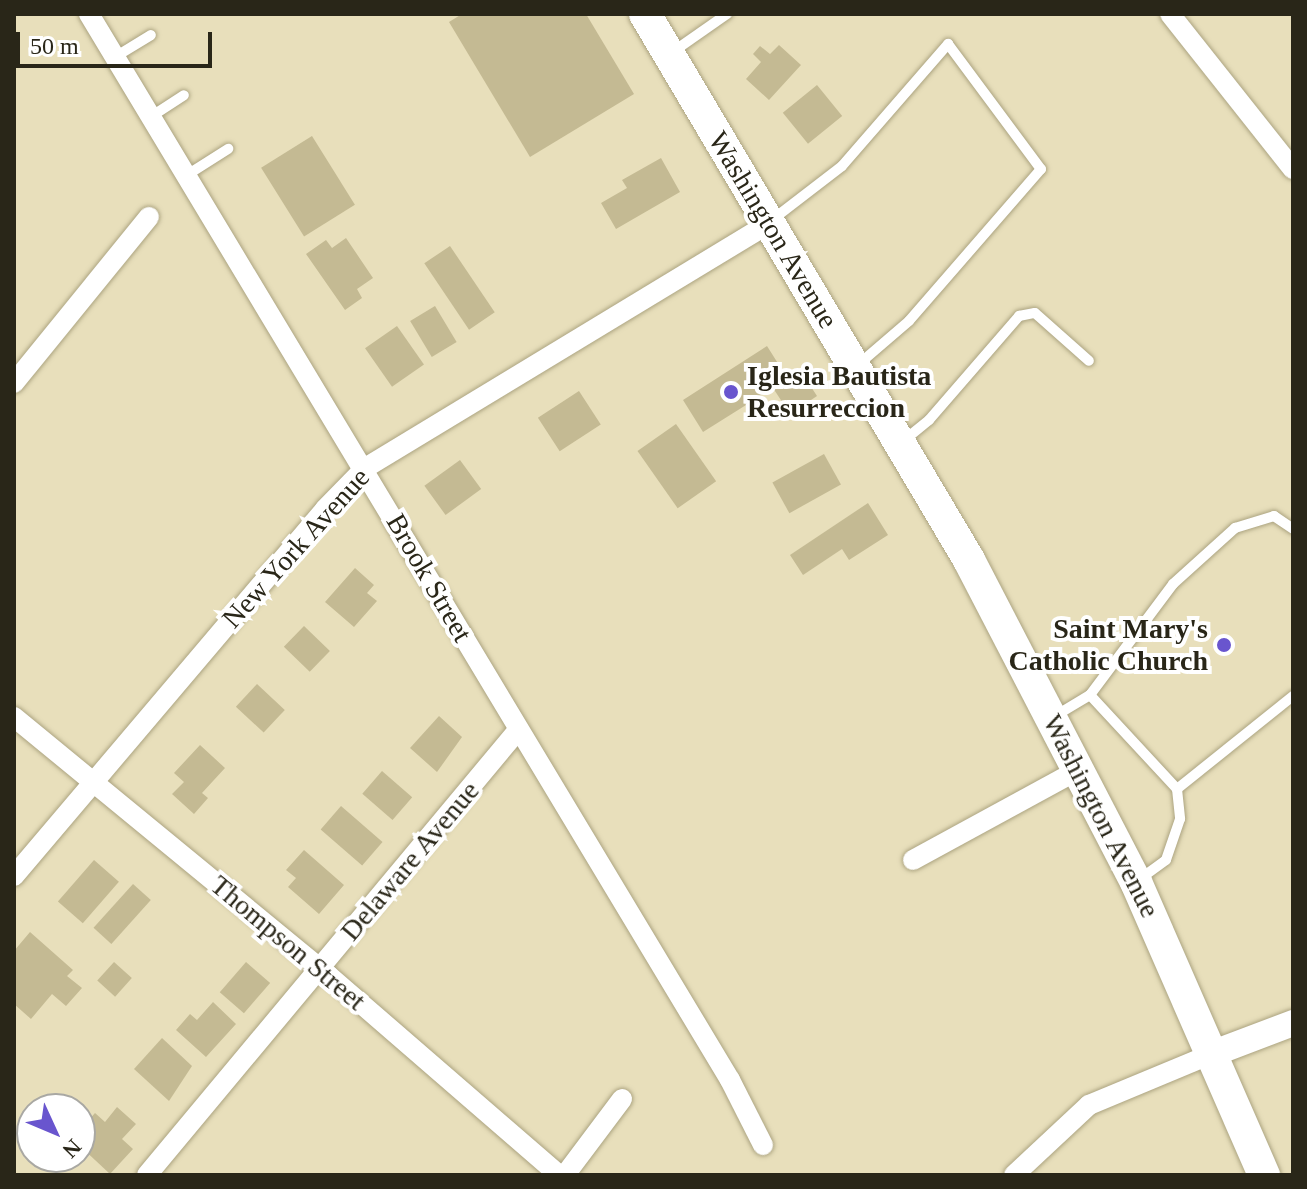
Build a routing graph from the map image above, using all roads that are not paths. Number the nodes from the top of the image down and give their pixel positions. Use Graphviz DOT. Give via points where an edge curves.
graph roads {
  1 [pos="89,14"];
  2 [pos="645,14"];
  3 [pos="727,14"];
  4 [pos="1170,14"];
  5 [pos="151,35"];
  6 [pos="669,55"];
  7 [pos="115,57"];
  8 [pos="184,95"];
  9 [pos="152,116"];
  10 [pos="228,149"];
  11 [pos="1293,169"];
  12 [pos="187,175"];
  13 [pos="149,217"];
  14 [pos="768,224"];
  15 [pos="1089,361"];
  16 [pos="855,367"];
  17 [pos="14,383"];
  18 [pos="901,443"];
  19 [pos="365,468"];
  20 [pos="1293,529"];
  21 [pos="1090,695"];
  22 [pos="1293,696"];
  23 [pos="14,717"];
  24 [pos="1053,718"];
  25 [pos="518,730"];
  26 [pos="1080,769"];
  27 [pos="91,782"];
  28 [pos="1177,789"];
  29 [pos="913,860"];
  30 [pos="14,876"];
  31 [pos="1136,882"];
  32 [pos="320,968"];
  33 [pos="1293,1023"];
  34 [pos="1214,1053"];
  35 [pos="622,1099"];
  36 [pos="763,1145"];
  37 [pos="147,1175"];
  38 [pos="562,1175"];
  39 [pos="1014,1175"];
  40 [pos="1264,1175"];
  1 -- 7 [label="street, Brook Street"];
  2 -- 6 [label="main road, Washington Avenue"];
  3 -- 6 [label="lane"];
  4 -- 11 [label="street"];
  5 -- 7 [label="lane"];
  6 -- 14 [label="main road, Washington Avenue"];
  7 -- 9 [label="street, Brook Street"];
  8 -- 9 [label="lane"];
  9 -- 12 [label="street, Brook Street"];
  10 -- 12 [label="lane"];
  12 -- 19 [label="street, Brook Street"];
  13 -- 17 [label="street"];
  14 -- 16 [label="main road, Washington Avenue"];
  14 -- 16 [label="lane" via="842,166 948,44 1041,169 909,321"];
  14 -- 19 [label="street, New York Avenue"];
  15 -- 18 [label="lane" via="1035,313 1019,316 929,420"];
  16 -- 18 [label="main road, Washington Avenue"];
  18 -- 24 [label="main road, Washington Avenue"];
  19 -- 25 [label="street, Brook Street"];
  19 -- 27 [label="street, New York Avenue"];
  20 -- 21 [label="lane" via="1274,516 1235,528 1173,584"];
  21 -- 24 [label="lane"];
  21 -- 28 [label="lane"];
  22 -- 28 [label="lane"];
  23 -- 27 [label="street, Thompson Street"];
  24 -- 26 [label="main road, Washington Avenue"];
  25 -- 32 [label="street, Delaware Avenue"];
  25 -- 36 [label="street, Brook Street" via="730,1080"];
  26 -- 29 [label="street"];
  26 -- 31 [label="main road, Washington Avenue"];
  27 -- 30 [label="street, New York Avenue"];
  27 -- 32 [label="street, Thompson Street"];
  28 -- 31 [label="lane" via="1180,819 1166,860"];
  31 -- 34 [label="main road, Washington Avenue"];
  32 -- 37 [label="street, Delaware Avenue"];
  32 -- 38 [label="street, Thompson Street"];
  33 -- 34 [label="street"];
  34 -- 39 [label="street" via="1089,1105"];
  34 -- 40 [label="main road, Washington Avenue"];
  35 -- 38 [label="street"];
}
